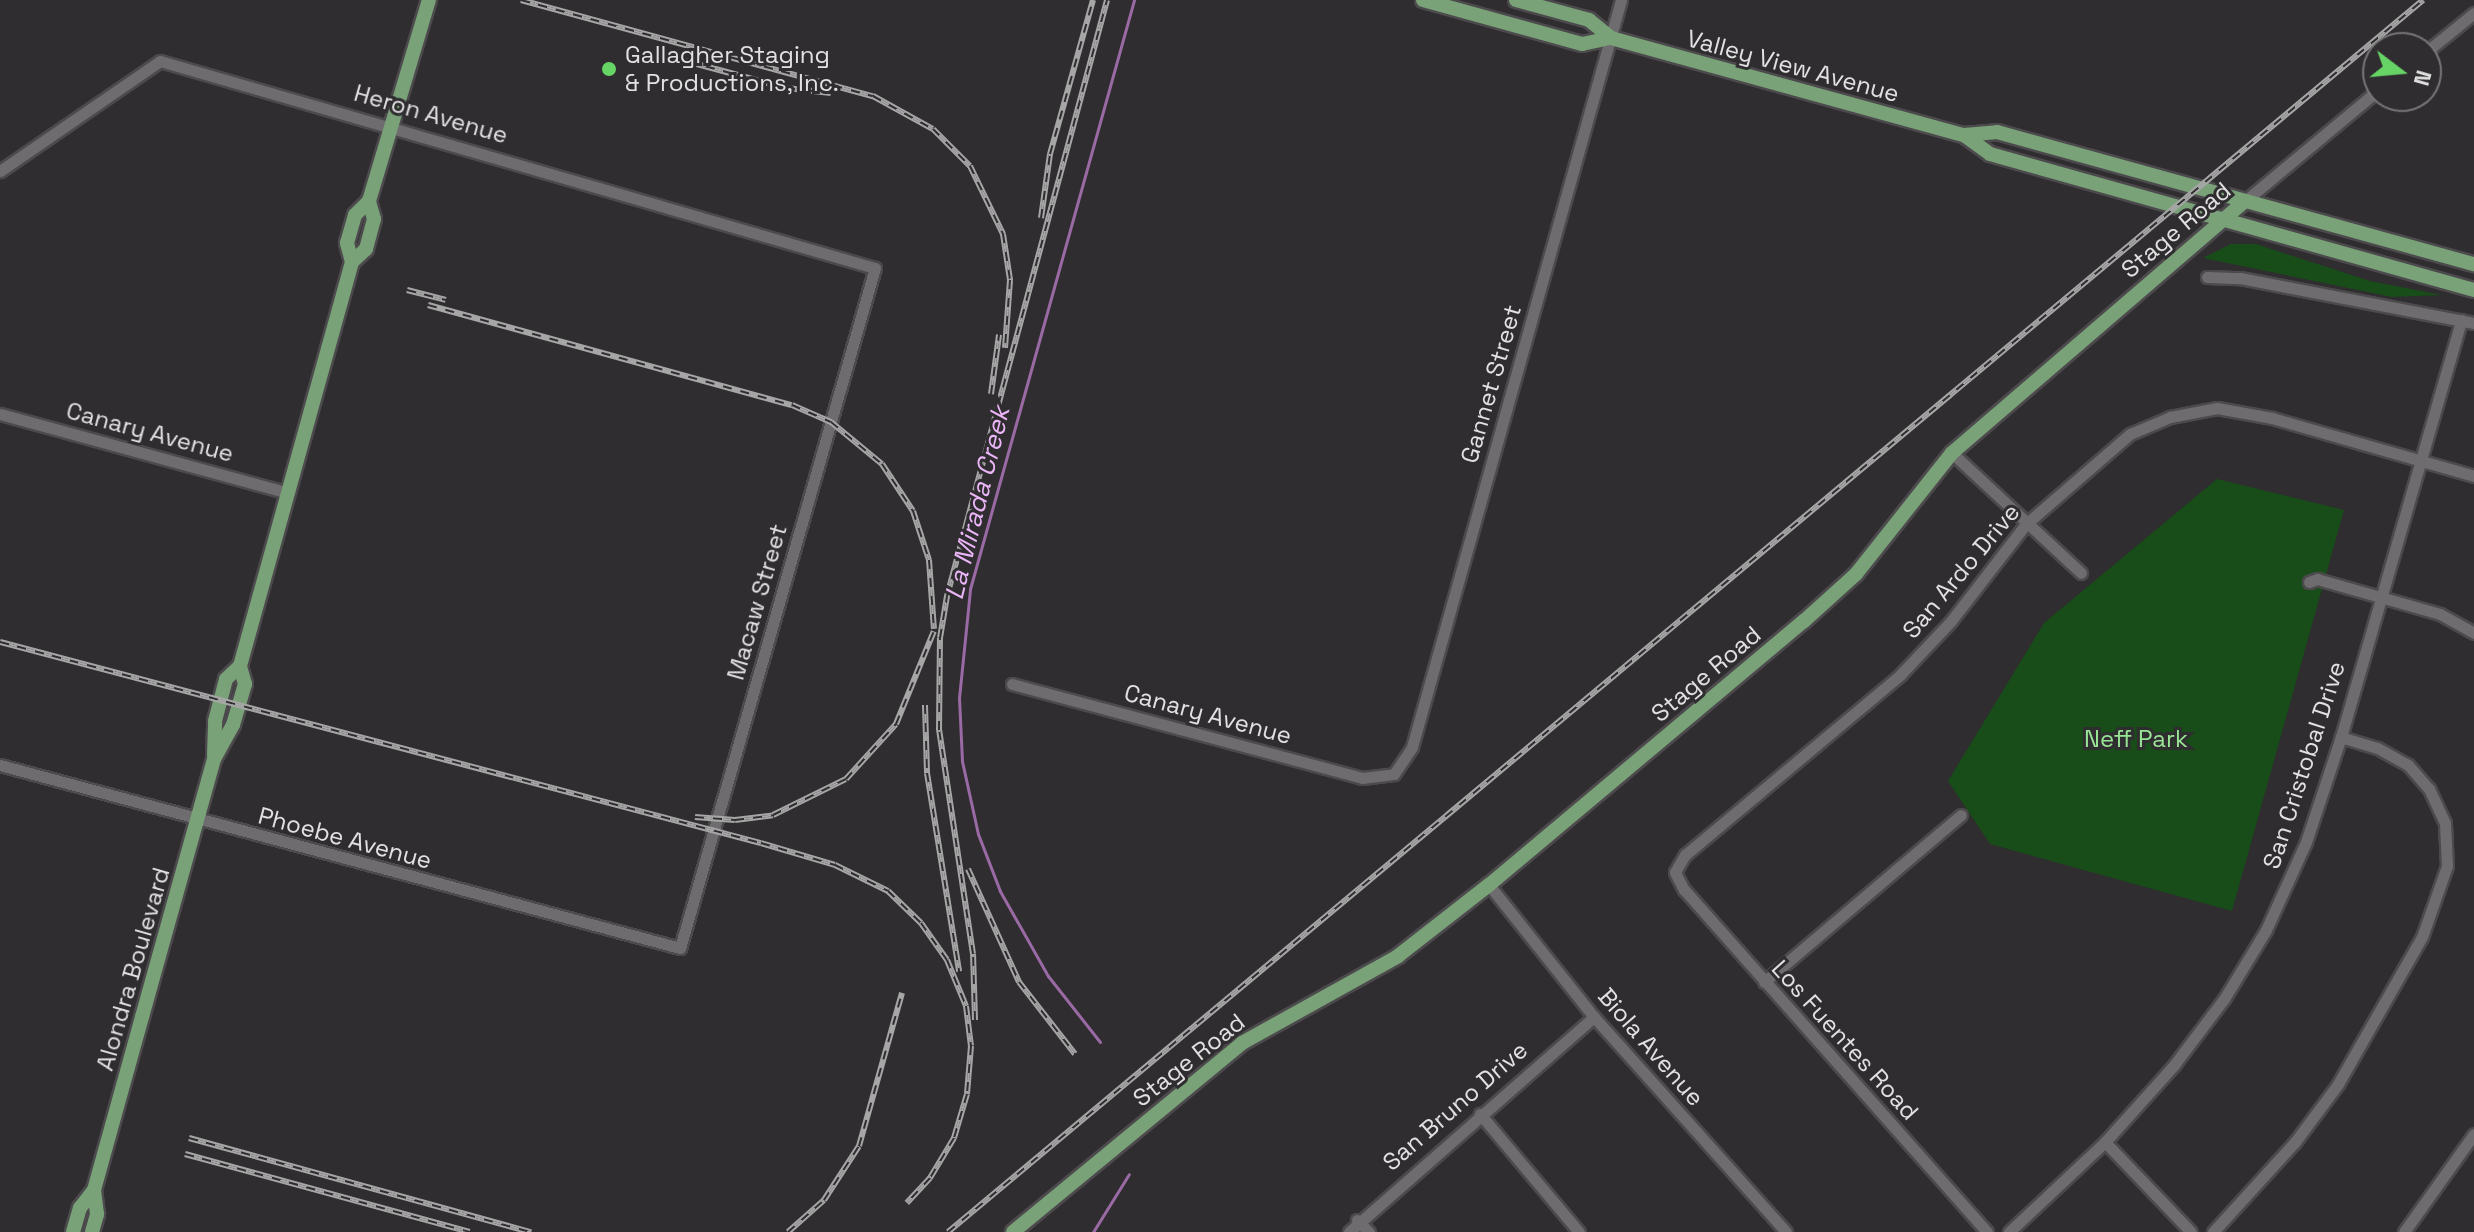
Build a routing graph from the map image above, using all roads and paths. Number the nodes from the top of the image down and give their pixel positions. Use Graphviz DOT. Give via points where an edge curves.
graph roads {
  1 [pos="1423,0"];
  2 [pos="1516,0"];
  3 [pos="1621,0"];
  4 [pos="426,1"];
  5 [pos="2474,13"];
  6 [pos="1611,38"];
  7 [pos="2442,39"];
  8 [pos="2362,103"];
  9 [pos="391,124"];
  10 [pos="1964,135"];
  11 [pos="0,171"];
  12 [pos="2245,201"];
  13 [pos="2219,222"];
  14 [pos="2474,264"];
  15 [pos="875,268"];
  16 [pos="2207,277"];
  17 [pos="2474,290"];
  18 [pos="2461,320"];
  19 [pos="2474,323"];
  20 [pos="0,414"];
  21 [pos="1952,453"];
  22 [pos="2418,459"];
  23 [pos="2474,476"];
  24 [pos="288,493"];
  25 [pos="2026,524"];
  26 [pos="2081,573"];
  27 [pos="2309,582"];
  28 [pos="2378,597"];
  29 [pos="2474,633"];
  30 [pos="1012,684"];
  31 [pos="2341,737"];
  32 [pos="0,765"];
  33 [pos="1394,774"];
  34 [pos="1961,815"];
  35 [pos="197,819"];
  36 [pos="1675,872"];
  37 [pos="1489,885"];
  38 [pos="680,948"];
  39 [pos="1764,982"];
  40 [pos="1594,1017"];
  41 [pos="1480,1114"];
  42 [pos="2474,1134"];
  43 [pos="2105,1142"];
  44 [pos="94,1190"];
  45 [pos="1357,1220"];
  46 [pos="73,1232"];
  47 [pos="92,1232"];
  48 [pos="1013,1232"];
  49 [pos="1349,1232"];
  50 [pos="1369,1232"];
  51 [pos="1579,1232"];
  52 [pos="1786,1232"];
  53 [pos="1987,1232"];
  54 [pos="2009,1232"];
  55 [pos="2191,1232"];
  56 [pos="2213,1232"];
  57 [pos="2404,1232"];
  1 -- 6 [label="main road, Valley View Avenue" via="1582,44"];
  2 -- 6 [label="main road, Valley View Avenue" via="1589,20"];
  3 -- 6 [label="street, Gannet Street"];
  4 -- 9 [label="main road, Alondra Boulevard"];
  5 -- 7 [label="street"];
  6 -- 10 [label="main road, Valley View Avenue"];
  6 -- 33 [label="street, Gannet Street" via="1412,747"];
  8 -- 12 [label="street, Stage Road"];
  9 -- 11 [label="street, Heron Avenue" via="160,61"];
  9 -- 15 [label="street, Heron Avenue"];
  9 -- 24 [label="main road, Alondra Boulevard" via="369,201 355,215 347,243 352,262"];
  10 -- 12 [label="main road, Valley View Avenue" via="1997,132"];
  10 -- 13 [label="main road, Valley View Avenue" via="1990,154"];
  12 -- 13 [label="main road, Stage Road"];
  12 -- 14 [label="main road, Valley View Avenue"];
  13 -- 17 [label="main road, Valley View Avenue"];
  13 -- 21 [label="main road, Stage Road"];
  15 -- 38 [label="street, Macaw Street"];
  16 -- 18 [label="street" via="2240,278"];
  18 -- 19 [label="street"];
  18 -- 22 [label="street, San Cristobal Drive"];
  20 -- 24 [label="street, Canary Avenue"];
  21 -- 25 [label="street"];
  21 -- 37 [label="main road, Stage Road" via="1856,574"];
  22 -- 23 [label="street, San Ardo Drive"];
  22 -- 25 [label="street, San Ardo Drive" via="2217,408 2170,417 2130,434"];
  22 -- 28 [label="street, San Cristobal Drive"];
  24 -- 35 [label="main road, Alondra Boulevard" via="240,666 224,687 215,721 214,759"];
  25 -- 26 [label="street"];
  25 -- 36 [label="street, San Ardo Drive" via="1951,621 1900,675 1685,855"];
  27 -- 28 [label="street" via="2317,579"];
  28 -- 29 [label="street" via="2440,614"];
  28 -- 31 [label="street, San Cristobal Drive"];
  30 -- 33 [label="street, Canary Avenue" via="1362,778"];
  31 -- 43 [label="street, San Cristobal Drive" via="2306,842 2251,956 2174,1065"];
  31 -- 56 [label="street" via="2408,765 2429,789 2445,823 2447,866 2422,937 2338,1084 2287,1152"];
  32 -- 35 [label="street, Phoebe Avenue"];
  34 -- 39 [label="street"];
  35 -- 38 [label="street, Phoebe Avenue"];
  35 -- 44 [label="main road, Alondra Boulevard"];
  36 -- 39 [label="street, Los Fuentes Road" via="1684,890"];
  37 -- 40 [label="street, Biola Avenue"];
  37 -- 48 [label="main road, Stage Road" via="1398,956 1242,1043"];
  39 -- 53 [label="street, Los Fuentes Road"];
  40 -- 41 [label="street, San Bruno Drive"];
  40 -- 52 [label="street, Biola Avenue"];
  41 -- 45 [label="street, San Bruno Drive"];
  41 -- 51 [label="street"];
  42 -- 57 [label="street"];
  43 -- 54 [label="street, San Cristobal Drive"];
  43 -- 55 [label="street"];
  44 -- 46 [label="main road, Alondra Boulevard" via="80,1208"];
  44 -- 47 [label="main road, Alondra Boulevard" via="97,1214"];
  45 -- 49 [label="street, San Bruno Drive"];
  45 -- 50 [label="street"];
}
